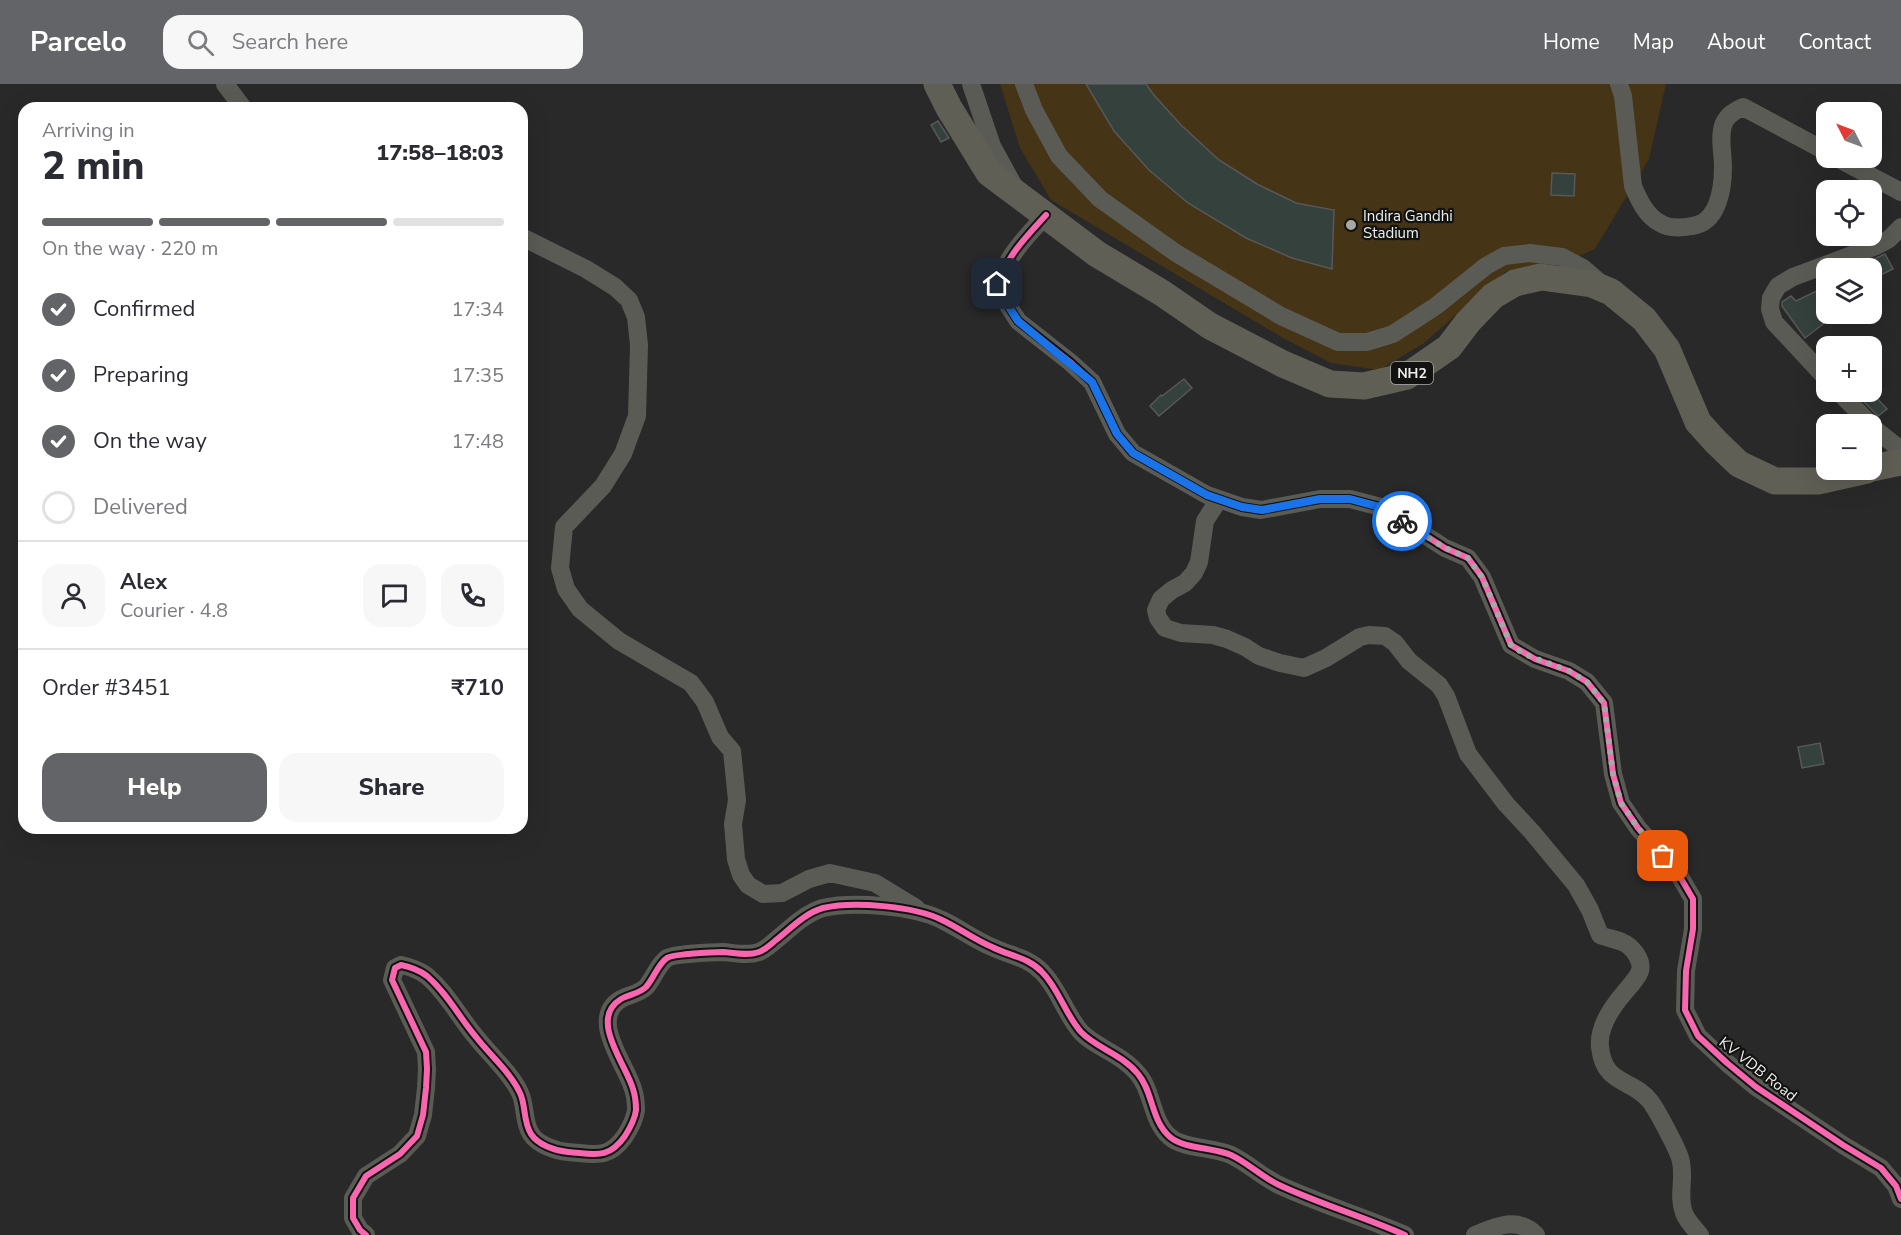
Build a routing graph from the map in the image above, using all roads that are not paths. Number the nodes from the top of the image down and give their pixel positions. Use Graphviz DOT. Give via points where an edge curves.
graph roads {
  1 [pos="225,84"];
  2 [pos="937,84"];
  3 [pos="971,84"];
  4 [pos="1024,84"];
  5 [pos="1619,84"];
  6 [pos="238,102"];
  7 [pos="1816,146"];
  8 [pos="1855,168"];
  9 [pos="1901,192"];
  10 [pos="1018,194"];
  11 [pos="1046,215"];
  12 [pos="1901,227"];
  13 [pos="528,240"];
  14 [pos="1611,292"];
  15 [pos="1816,367"];
  16 [pos="1848,402"];
  17 [pos="1860,414"];
  18 [pos="1882,435"];
  19 [pos="1901,450"];
  20 [pos="1901,462"];
  21 [pos="1882,466"];
  22 [pos="1822,480"];
  23 [pos="1219,499"];
  24 [pos="925,913"];
  25 [pos="1901,1199"];
  26 [pos="366,1235"];
  27 [pos="1405,1235"];
  28 [pos="1475,1235"];
  29 [pos="1536,1235"];
  30 [pos="1700,1235"];
  1 -- 6 [label="street"];
  2 -- 10 [label="highway, NH2" via="990,172"];
  3 -- 10 [label="street" via="992,146"];
  4 -- 14 [label="street" via="1059,156 1100,199 1176,253 1281,316 1338,342 1367,342 1393,334 1504,256 1530,253 1562,257 1583,268"];
  5 -- 7 [label="street" via="1638,200 1659,223 1668,227 1699,225 1716,207 1723,169 1722,132 1724,122 1734,111 1743,107"];
  8 -- 9 [label="street"];
  10 -- 11 [label="highway, NH2"];
  11 -- 14 [label="highway, NH2" via="1097,254 1210,326 1330,384 1364,386 1407,376 1449,346 1493,296 1515,283 1541,277 1592,284"];
  11 -- 23 [label="street, KV VDB Road" via="1003,269 997,284 1002,296 1018,321 1092,382 1117,434 1133,453"];
  12 -- 15 [label="street" via="1876,246 1778,286 1771,298 1774,322"];
  13 -- 24 [label="street" via="615,287 628,300 636,317 637,416 623,454 603,486 564,527 560,567 566,589 580,609 611,635 691,683 705,702 720,737 732,751 737,800 733,824 736,859 748,885 763,894 782,893 830,873 875,883"];
  14 -- 22 [label="highway, NH2" via="1644,319 1667,349 1698,422 1739,464 1775,481"];
  16 -- 17 [label="street"];
  18 -- 19 [label="street"];
  20 -- 21 [label="highway"];
  23 -- 25 [label="street, KV VDB Road" via="1262,510 1320,499 1350,499 1380,507 1468,558 1482,577 1511,645 1587,682 1604,703 1613,774 1621,803 1676,870 1694,899 1685,1010 1698,1036 1756,1087 1881,1168"];
  23 -- 30 [label="street" via="1205,521 1194,573 1185,584 1161,599 1156,610 1158,618 1165,628 1227,639 1259,656 1304,668 1360,637 1385,636 1439,685 1468,754 1576,885 1600,935 1623,942 1638,958 1640,973 1601,1030 1600,1047 1606,1068 1616,1079 1650,1101 1680,1158 1682,1208"];
  24 -- 26 [label="street" via="881,907 823,908 798,922 762,952 703,952 664,960 644,989 622,999 607,1020 633,1089 636,1112 622,1139 604,1154 563,1152 534,1138 513,1082 442,990 412,967 394,968 392,980 426,1052 428,1069 417,1136 400,1154 366,1176 353,1198 353,1218"];
  24 -- 27 [label="street" via="1038,969 1051,982 1081,1032 1118,1055 1139,1074 1169,1136 1230,1155 1285,1187"];
  28 -- 29 [label="street" via="1512,1223 1521,1224"];
}
